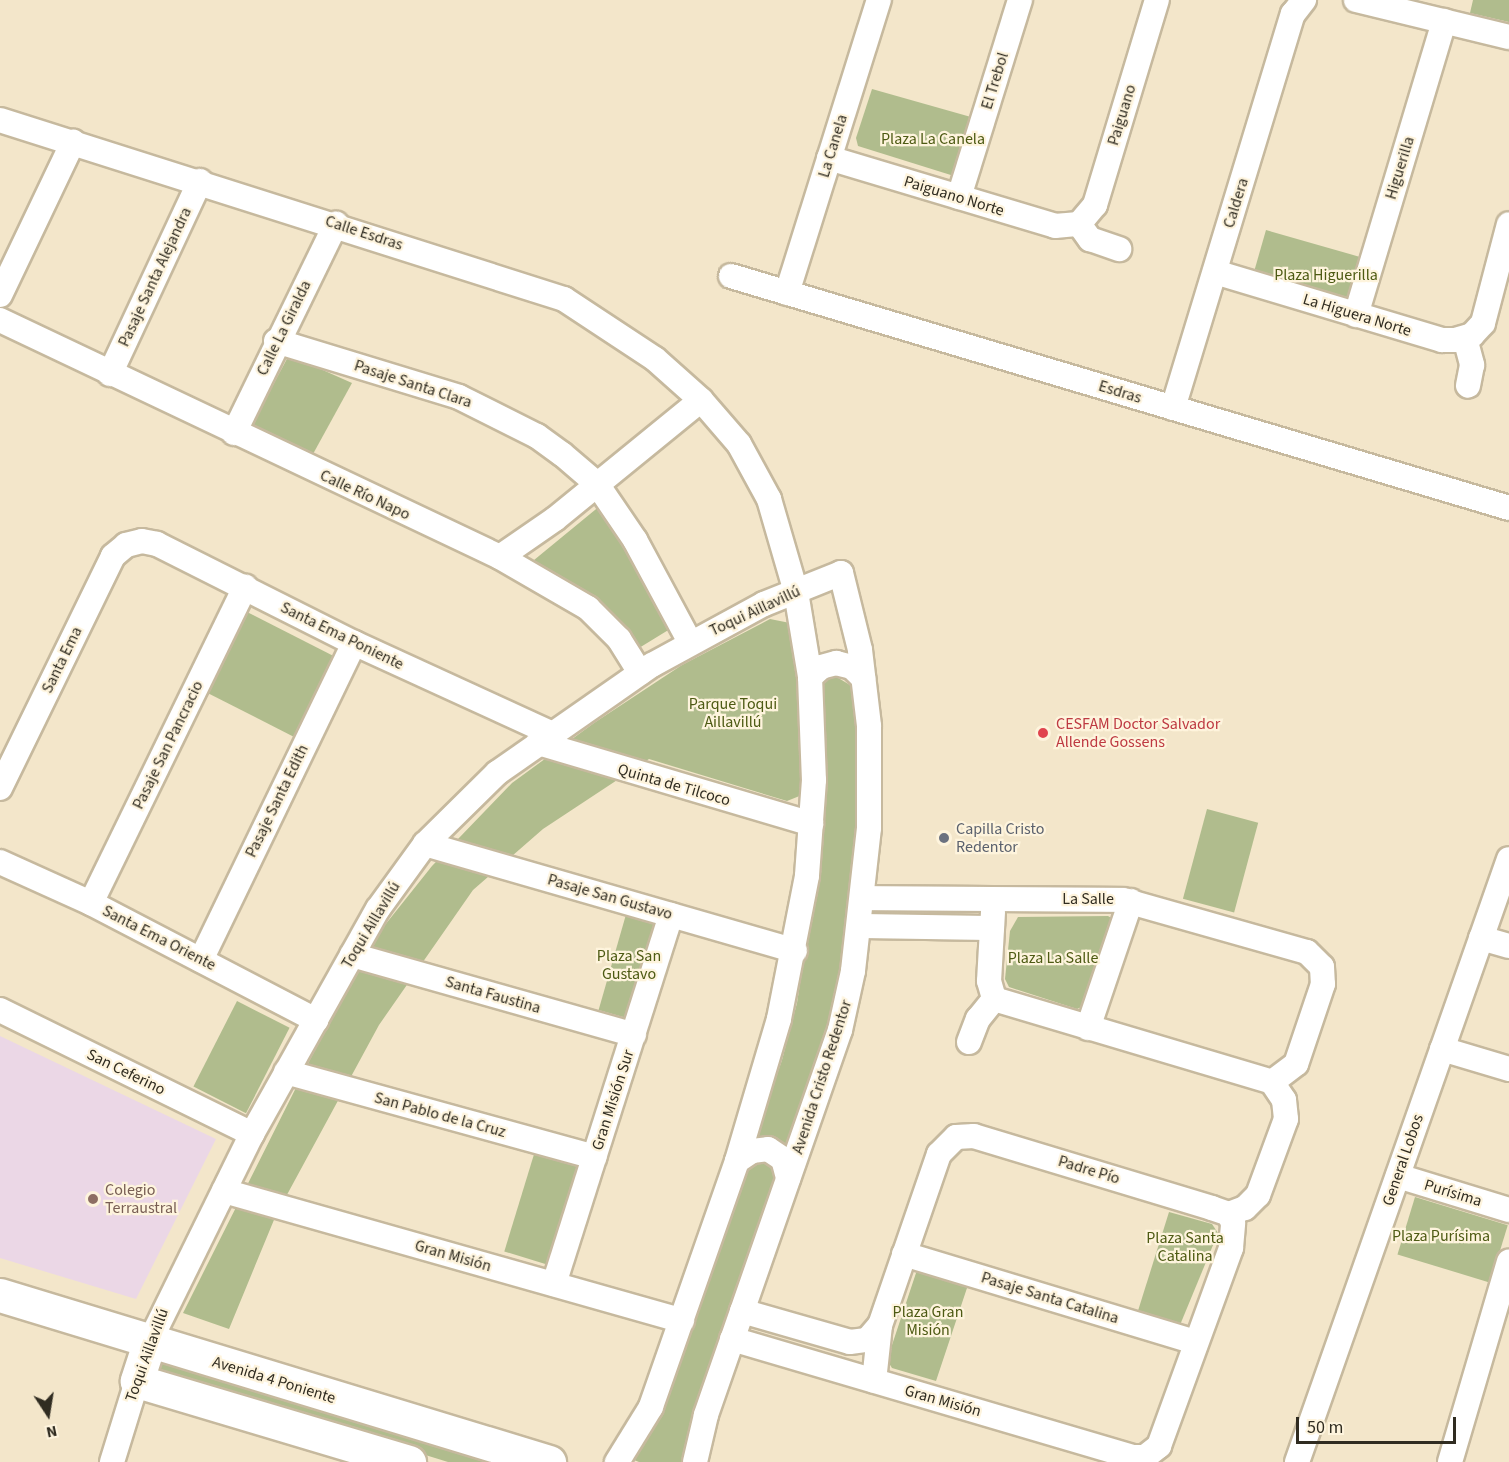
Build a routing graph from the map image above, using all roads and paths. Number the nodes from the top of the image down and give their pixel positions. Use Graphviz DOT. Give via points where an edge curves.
graph roads {
  1 [pos="879,0"];
  2 [pos="1020,0"];
  3 [pos="1156,0"];
  4 [pos="1304,0"];
  5 [pos="1356,0"];
  6 [pos="1444,21"];
  7 [pos="1509,37"];
  8 [pos="0,120"];
  9 [pos="73,142"];
  10 [pos="829,158"];
  11 [pos="200,181"];
  12 [pos="959,197"];
  13 [pos="336,224"];
  14 [pos="1080,224"];
  15 [pos="1509,224"];
  16 [pos="1119,249"];
  17 [pos="1215,272"];
  18 [pos="731,276"];
  19 [pos="787,293"];
  20 [pos="0,295"];
  21 [pos="1356,315"];
  22 [pos="0,321"];
  23 [pos="1465,338"];
  24 [pos="276,341"];
  25 [pos="110,374"];
  26 [pos="1468,386"];
  27 [pos="701,400"];
  28 [pos="1173,408"];
  29 [pos="234,433"];
  30 [pos="597,484"];
  31 [pos="1509,508"];
  32 [pos="134,542"];
  33 [pos="500,557"];
  34 [pos="841,573"];
  35 [pos="245,587"];
  36 [pos="796,592"];
  37 [pos="690,642"];
  38 [pos="354,643"];
  39 [pos="640,673"];
  40 [pos="810,677"];
  41 [pos="863,678"];
  42 [pos="544,738"];
  43 [pos="0,788"];
  44 [pos="811,824"];
  45 [pos="425,844"];
  46 [pos="1509,859"];
  47 [pos="0,862"];
  48 [pos="862,898"];
  49 [pos="994,899"];
  50 [pos="1131,901"];
  51 [pos="91,903"];
  52 [pos="671,915"];
  53 [pos="859,926"];
  54 [pos="992,928"];
  55 [pos="1481,938"];
  56 [pos="1509,946"];
  57 [pos="795,951"];
  58 [pos="352,955"];
  59 [pos="201,960"];
  60 [pos="994,999"];
  61 [pos="0,1010"];
  62 [pos="316,1020"];
  63 [pos="1088,1028"];
  64 [pos="634,1035"];
  65 [pos="969,1042"];
  66 [pos="1442,1049"];
  67 [pos="1509,1069"];
  68 [pos="286,1072"];
  69 [pos="1272,1082"];
  70 [pos="252,1134"];
  71 [pos="594,1157"];
  72 [pos="737,1161"];
  73 [pos="1398,1176"];
  74 [pos="788,1178"];
  75 [pos="224,1191"];
  76 [pos="1509,1210"];
  77 [pos="1229,1214"];
  78 [pos="904,1254"];
  79 [pos="1509,1262"];
  80 [pos="554,1284"];
  81 [pos="0,1295"];
  82 [pos="742,1311"];
  83 [pos="682,1320"];
  84 [pos="880,1325"];
  85 [pos="732,1339"];
  86 [pos="1196,1342"];
  87 [pos="149,1343"];
  88 [pos="136,1381"];
  89 [pos="874,1381"];
  90 [pos="111,1462"];
  91 [pos="410,1462"];
  92 [pos="549,1462"];
  93 [pos="618,1462"];
  94 [pos="695,1462"];
  95 [pos="1297,1462"];
  96 [pos="1450,1462"];
  1 -- 10 [label="street, La Canela"];
  2 -- 12 [label="street, El Trebol"];
  3 -- 14 [label="street, Paiguano" via="1095,205"];
  4 -- 17 [label="street, Caldera" via="1293,15"];
  5 -- 6 [label="street"];
  6 -- 7 [label="street"];
  6 -- 21 [label="street, Higuerilla"];
  8 -- 9 [label="street, Calle Esdras"];
  9 -- 11 [label="street, Calle Esdras"];
  9 -- 20 [label="street"];
  10 -- 12 [label="street, Paiguano Norte"];
  10 -- 19 [label="street, La Canela"];
  11 -- 13 [label="street, Calle Esdras"];
  11 -- 25 [label="street, Pasaje Santa Alejandra"];
  12 -- 14 [label="street, Paiguano Norte" via="1055,226"];
  13 -- 24 [label="street, Calle La Giralda"];
  13 -- 27 [label="street, Calle Esdras" via="564,299 655,359"];
  14 -- 16 [label="street" via="1090,239"];
  15 -- 23 [label="street" via="1483,323"];
  17 -- 21 [label="street, La Higuera Norte"];
  17 -- 28 [label="street, Caldera"];
  18 -- 19 [label="street, Esdras"];
  19 -- 28 [label="street, Esdras"];
  21 -- 23 [label="street, La Higuera Norte" via="1442,340"];
  22 -- 25 [label="street, Calle Río Napo"];
  23 -- 26 [label="street" via="1472,365"];
  24 -- 29 [label="street, Calle La Giralda"];
  24 -- 30 [label="street, Pasaje Santa Clara" via="479,406 537,436"];
  25 -- 29 [label="street, Calle Río Napo"];
  27 -- 30 [label="street"];
  27 -- 36 [label="street, Calle Esdras" via="722,422 761,482 782,536"];
  28 -- 31 [label="street, Esdras"];
  29 -- 33 [label="street, Calle Río Napo"];
  30 -- 33 [label="street" via="513,552"];
  30 -- 37 [label="street, Pasaje Santa Clara" via="635,540"];
  32 -- 35 [label="street, Santa Ema Poniente" via="157,544"];
  32 -- 43 [label="street, Santa Ema" via="113,556"];
  33 -- 39 [label="street, Calle Río Napo" via="588,608 619,639"];
  34 -- 36 [label="street, Toqui Aillavillú"];
  34 -- 41 [label="street, Avenida Cristo Redentor"];
  35 -- 38 [label="street, Santa Ema Poniente"];
  35 -- 51 [label="street, Pasaje San Pancracio"];
  36 -- 37 [label="street, Toqui Aillavillú"];
  36 -- 40 [label="street"];
  37 -- 39 [label="street, Toqui Aillavillú"];
  38 -- 42 [label="street, Santa Ema Poniente"];
  38 -- 59 [label="street, Pasaje Santa Edith"];
  39 -- 42 [label="street, Toqui Aillavillú"];
  40 -- 41 [label="street" via="821,667 836,663 852,667"];
  40 -- 44 [label="street" via="814,780"];
  41 -- 48 [label="street, Avenida Cristo Redentor" via="870,778"];
  42 -- 44 [label="street, Quinta de Tilcoco"];
  42 -- 45 [label="street, Toqui Aillavillú" via="475,792"];
  44 -- 57 [label="street"];
  45 -- 52 [label="street, Pasaje San Gustavo"];
  45 -- 58 [label="street, Toqui Aillavillú" via="392,888"];
  46 -- 55 [label="street, General Lobos"];
  47 -- 51 [label="street, Santa Ema Oriente"];
  48 -- 49 [label="street, La Salle"];
  48 -- 53 [label="street, Avenida Cristo Redentor"];
  49 -- 50 [label="street, La Salle"];
  49 -- 54 [label="street"];
  50 -- 63 [label="street"];
  50 -- 69 [label="street, La Salle" via="1307,952 1322,967 1323,984 1296,1064"];
  51 -- 59 [label="street, Santa Ema Oriente"];
  52 -- 57 [label="street, Pasaje San Gustavo"];
  52 -- 64 [label="street, Gran Misión Sur"];
  53 -- 54 [label="street"];
  53 -- 74 [label="street, Avenida Cristo Redentor" via="846,1009"];
  54 -- 60 [label="street" via="989,981"];
  55 -- 56 [label="street"];
  55 -- 66 [label="street, General Lobos"];
  57 -- 72 [label="street" via="770,1053"];
  58 -- 62 [label="street, Toqui Aillavillú"];
  58 -- 64 [label="street, Santa Faustina"];
  59 -- 62 [label="street, Santa Ema Oriente"];
  60 -- 63 [label="street"];
  60 -- 65 [label="street" via="978,1019"];
  61 -- 70 [label="street, San Ceferino"];
  62 -- 68 [label="street, Toqui Aillavillú"];
  63 -- 69 [label="street"];
  64 -- 71 [label="street, Gran Misión Sur"];
  66 -- 67 [label="street"];
  66 -- 73 [label="street, General Lobos"];
  68 -- 70 [label="street, Toqui Aillavillú"];
  68 -- 71 [label="street, San Pablo de la Cruz"];
  69 -- 77 [label="street" via="1284,1100 1286,1119 1258,1195 1245,1208"];
  70 -- 75 [label="street, Toqui Aillavillú"];
  71 -- 80 [label="street, Gran Misión Sur"];
  72 -- 74 [label="street" via="752,1151 768,1149 783,1159"];
  72 -- 83 [label="street"];
  73 -- 76 [label="street, Purísima"];
  73 -- 95 [label="street, General Lobos"];
  74 -- 82 [label="street, Avenida Cristo Redentor"];
  75 -- 80 [label="street, Gran Misión"];
  75 -- 87 [label="street, Toqui Aillavillú"];
  77 -- 78 [label="street, Padre Pío" via="966,1135 949,1141 939,1154"];
  77 -- 86 [label="street" via="1234,1229 1230,1248"];
  78 -- 84 [label="street, Padre Pío"];
  78 -- 86 [label="street, Pasaje Santa Catalina"];
  79 -- 96 [label="street"];
  80 -- 83 [label="street, Gran Misión"];
  81 -- 87 [label="street, Avenida 4 Poniente"];
  82 -- 84 [label="street" via="850,1342 867,1340"];
  82 -- 85 [label="street, Avenida Cristo Redentor"];
  83 -- 93 [label="street" via="651,1407"];
  84 -- 89 [label="street, Padre Pío"];
  85 -- 89 [label="street, Gran Misión"];
  85 -- 94 [label="street, Avenida Cristo Redentor" via="701,1431"];
  86 -- 89 [label="street, Gran Misión" via="1159,1446 1145,1457 1132,1457"];
  87 -- 88 [label="street, Toqui Aillavillú"];
  87 -- 92 [label="street, Avenida 4 Poniente"];
  88 -- 90 [label="street, Toqui Aillavillú"];
  88 -- 91 [label="street"];
}
